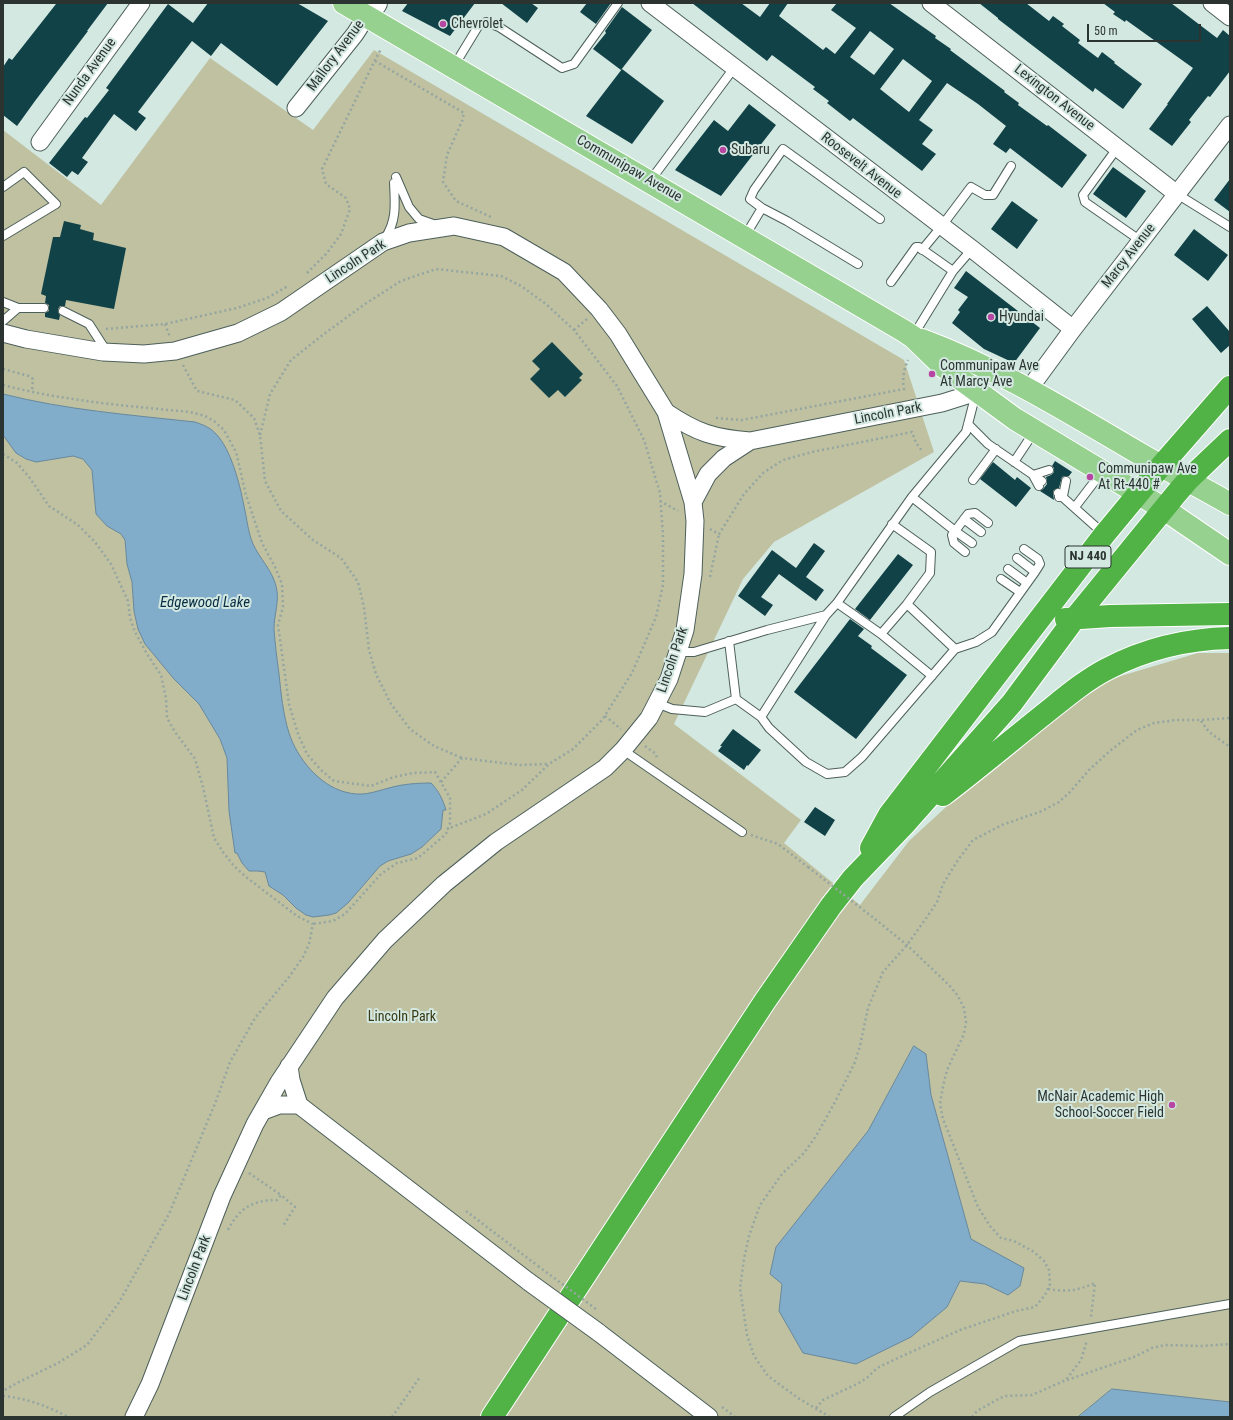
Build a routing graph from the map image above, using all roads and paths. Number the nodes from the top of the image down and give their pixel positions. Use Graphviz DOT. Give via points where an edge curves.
graph roads {
  1 [pos="141,3"];
  2 [pos="344,3"];
  3 [pos="618,3"];
  4 [pos="650,3"];
  5 [pos="931,3"];
  6 [pos="1212,3"];
  7 [pos="371,10"];
  8 [pos="1230,17"];
  9 [pos="382,49"];
  10 [pos="375,61"];
  11 [pos="453,67"];
  12 [pos="734,68"];
  13 [pos="296,108"];
  14 [pos="1230,125"];
  15 [pos="40,142"];
  16 [pos="1118,148"];
  17 [pos="1011,166"];
  18 [pos="650,182"];
  19 [pos="3,187"];
  20 [pos="1177,194"];
  21 [pos="762,208"];
  22 [pos="880,219"];
  23 [pos="498,220"];
  24 [pos="941,227"];
  25 [pos="1230,227"];
  26 [pos="442,228"];
  27 [pos="3,236"];
  28 [pos="744,237"];
  29 [pos="1141,241"];
  30 [pos="383,242"];
  31 [pos="972,249"];
  32 [pos="922,250"];
  33 [pos="858,264"];
  34 [pos="953,271"];
  35 [pos="302,278"];
  36 [pos="891,282"];
  37 [pos="291,285"];
  38 [pos="3,302"];
  39 [pos="18,308"];
  40 [pos="44,308"];
  41 [pos="64,311"];
  42 [pos="3,321"];
  43 [pos="165,324"];
  44 [pos="1073,329"];
  45 [pos="3,333"];
  46 [pos="913,337"];
  47 [pos="175,351"];
  48 [pos="108,353"];
  49 [pos="908,360"];
  50 [pos="3,369"];
  51 [pos="3,385"];
  52 [pos="1230,387"];
  53 [pos="1029,389"];
  54 [pos="32,392"];
  55 [pos="977,392"];
  56 [pos="666,412"];
  57 [pos="712,418"];
  58 [pos="968,424"];
  59 [pos="1035,431"];
  60 [pos="260,435"];
  61 [pos="1230,440"];
  62 [pos="750,441"];
  63 [pos="996,449"];
  64 [pos="922,451"];
  65 [pos="3,454"];
  66 [pos="1014,462"];
  67 [pos="1161,466"];
  68 [pos="1049,470"];
  69 [pos="1102,471"];
  70 [pos="1033,475"];
  71 [pos="973,480"];
  72 [pos="1188,480"];
  73 [pos="1066,481"];
  74 [pos="1041,484"];
  75 [pos="1138,493"];
  76 [pos="912,497"];
  77 [pos="660,501"];
  78 [pos="693,502"];
  79 [pos="1230,504"];
  80 [pos="1075,507"];
  81 [pos="1164,509"];
  82 [pos="964,520"];
  83 [pos="695,521"];
  84 [pos="988,523"];
  85 [pos="892,524"];
  86 [pos="955,531"];
  87 [pos="981,532"];
  88 [pos="1104,535"];
  89 [pos="972,543"];
  90 [pos="1024,549"];
  91 [pos="965,552"];
  92 [pos="1230,554"];
  93 [pos="1017,558"];
  94 [pos="1008,569"];
  95 [pos="1035,572"];
  96 [pos="1001,579"];
  97 [pos="1027,583"];
  98 [pos="1020,592"];
  99 [pos="837,603"];
  100 [pos="907,604"];
  101 [pos="1230,614"];
  102 [pos="826,615"];
  103 [pos="1075,618"];
  104 [pos="1039,621"];
  105 [pos="881,634"];
  106 [pos="1230,638"];
  107 [pos="729,641"];
  108 [pos="955,649"];
  109 [pos="678,652"];
  110 [pos="932,676"];
  111 [pos="736,699"];
  112 [pos="657,703"];
  113 [pos="760,717"];
  114 [pos="1230,718"];
  115 [pos="1201,720"];
  116 [pos="1230,747"];
  117 [pos="623,750"];
  118 [pos="462,758"];
  119 [pos="549,764"];
  120 [pos="441,782"];
  121 [pos="903,826"];
  122 [pos="447,829"];
  123 [pos="742,832"];
  124 [pos="853,878"];
  125 [pos="313,924"];
  126 [pos="907,945"];
  127 [pos="290,1066"];
  128 [pos="299,1105"];
  129 [pos="263,1111"];
  130 [pos="245,1170"];
  131 [pos="281,1195"];
  132 [pos="464,1210"];
  133 [pos="283,1226"];
  134 [pos="225,1234"];
  135 [pos="1048,1289"];
  136 [pos="1230,1304"];
  137 [pos="597,1310"];
  138 [pos="1090,1328"];
  139 [pos="1230,1344"];
  140 [pos="420,1377"];
  141 [pos="1066,1380"];
  142 [pos="3,1391"];
  143 [pos="3,1396"];
  144 [pos="816,1408"];
  145 [pos="68,1417"];
  146 [pos="134,1417"];
  147 [pos="392,1417"];
  148 [pos="492,1417"];
  149 [pos="709,1417"];
  150 [pos="830,1417"];
  151 [pos="894,1417"];
  152 [pos="972,1417"];
  1 -- 15 [label="street, Nunda Avenue"];
  2 -- 7 [label="main road, Communipaw Avenue"];
  3 -- 11 [label="lane" via="574,64 562,68 499,27 486,22 479,25"];
  4 -- 12 [label="street, Roosevelt Avenue"];
  5 -- 16 [label="street, Lexington Avenue"];
  6 -- 8 [label="street"];
  7 -- 11 [label="main road, Communipaw Avenue"];
  7 -- 13 [label="street, Mallory Avenue"];
  9 -- 10 [label="path"];
  10 -- 23 [label="path" via="464,113 447,155 443,182 456,201"];
  10 -- 35 [label="path" via="322,169 326,184 346,198 350,209 341,234 327,253"];
  11 -- 18 [label="main road, Communipaw Avenue"];
  12 -- 18 [label="lane"];
  12 -- 24 [label="street, Roosevelt Avenue"];
  14 -- 20 [label="street, Marcy Avenue"];
  16 -- 20 [label="street, Lexington Avenue"];
  16 -- 29 [label="lane" via="1083,195 1085,202"];
  17 -- 24 [label="lane" via="993,195 985,195 971,186"];
  18 -- 28 [label="main road, Communipaw Avenue"];
  19 -- 27 [label="lane" via="24,172 56,204"];
  20 -- 25 [label="lane"];
  20 -- 29 [label="street, Marcy Avenue"];
  21 -- 22 [label="lane" via="750,199 783,149"];
  21 -- 28 [label="lane"];
  21 -- 33 [label="lane"];
  24 -- 31 [label="street, Roosevelt Avenue"];
  24 -- 32 [label="lane"];
  26 -- 30 [label="street, Lincoln Park" via="409,233"];
  26 -- 30 [label="lane" via="419,219 409,207 395,180 395,212 391,229"];
  26 -- 56 [label="street, Lincoln Park" via="454,226 504,237 564,272 599,309 618,334"];
  28 -- 46 [label="main road, Communipaw Avenue"];
  29 -- 44 [label="street, Marcy Avenue"];
  30 -- 47 [label="street, Lincoln Park" via="281,312 238,333"];
  31 -- 34 [label="lane"];
  31 -- 44 [label="street, Roosevelt Avenue"];
  32 -- 34 [label="lane"];
  32 -- 36 [label="lane" via="916,247"];
  34 -- 46 [label="lane"];
  37 -- 43 [label="path" via="267,298 237,308"];
  38 -- 39 [label="lane"];
  39 -- 40 [label="lane"];
  39 -- 42 [label="lane"];
  41 -- 48 [label="lane" via="89,324"];
  44 -- 53 [label="street, Marcy Avenue"];
  45 -- 48 [label="street, Lincoln Park"];
  46 -- 53 [label="main road, Communipaw Avenue" via="955,352"];
  46 -- 55 [label="main road, Communipaw Avenue" via="944,367"];
  47 -- 48 [label="street, Lincoln Park" via="144,354"];
  47 -- 60 [label="path" via="197,391 235,400 254,418"];
  49 -- 57 [label="path" via="904,371 904,389 742,420"];
  50 -- 54 [label="path" via="33,379"];
  51 -- 54 [label="path"];
  52 -- 67 [label="highway, NJ 440"];
  53 -- 67 [label="main road, Communipaw Avenue"];
  54 -- 120 [label="path" via="83,401 190,412 205,416 224,430 236,452 246,495 262,543 276,567 282,584 283,607 278,625 289,704 307,754 334,781 371,786 413,773 435,772"];
  55 -- 58 [label="lane"];
  55 -- 59 [label="main road, Communipaw Avenue"];
  55 -- 62 [label="street, Lincoln Park" via="942,403"];
  56 -- 62 [label="street, Lincoln Park" via="706,435"];
  56 -- 78 [label="street, Lincoln Park"];
  58 -- 63 [label="lane"];
  58 -- 76 [label="lane" via="966,432"];
  59 -- 66 [label="lane"];
  59 -- 69 [label="main road, Communipaw Avenue"];
  60 -- 77 [label="path" via="270,394 291,360 365,304 401,281 436,269 501,276 521,286 546,304 574,330 617,386 644,440 660,493"];
  60 -- 118 [label="path" via="265,481 281,511 313,540 341,558 358,582 369,650 376,674 391,704 410,729 434,746"];
  61 -- 72 [label="highway, NJ 440"];
  62 -- 78 [label="street, Lincoln Park" via="724,458 708,474"];
  63 -- 66 [label="lane"];
  63 -- 71 [label="lane"];
  64 -- 83 [label="path" via="912,432 783,460 763,473 744,494 719,534"];
  65 -- 125 [label="path" via="30,477 49,506 78,525 95,542 111,564 128,601 135,632 161,675 167,718 195,759 214,838 222,852 246,877 297,916"];
  66 -- 70 [label="lane"];
  67 -- 72 [label="main road, Communipaw Avenue"];
  67 -- 75 [label="highway, NJ 440"];
  68 -- 70 [label="lane"];
  69 -- 75 [label="main road, Communipaw Avenue"];
  69 -- 80 [label="lane"];
  70 -- 74 [label="lane"];
  72 -- 79 [label="main road, Communipaw Avenue"];
  72 -- 81 [label="highway, NJ 440"];
  73 -- 80 [label="lane" via="1059,495"];
  75 -- 81 [label="main road, Communipaw Avenue"];
  75 -- 88 [label="highway, NJ 440"];
  76 -- 85 [label="lane"];
  76 -- 86 [label="lane"];
  77 -- 83 [label="path"];
  77 -- 119 [label="path" via="663,585 656,617 632,673 602,720 573,749"];
  78 -- 83 [label="street, Lincoln Park"];
  80 -- 88 [label="lane"];
  81 -- 92 [label="main road, Communipaw Avenue"];
  81 -- 103 [label="highway, NJ 440"];
  82 -- 84 [label="lane" via="968,514 975,513"];
  82 -- 86 [label="lane"];
  82 -- 87 [label="lane"];
  83 -- 109 [label="street, Lincoln Park" via="694,574 685,630"];
  85 -- 99 [label="lane"];
  85 -- 100 [label="lane" via="931,552 930,573"];
  86 -- 89 [label="lane"];
  86 -- 91 [label="lane" via="952,535 954,543"];
  88 -- 104 [label="highway, NJ 440"];
  90 -- 95 [label="lane" via="1038,559 1040,564"];
  93 -- 95 [label="lane"];
  94 -- 97 [label="lane"];
  95 -- 97 [label="lane"];
  96 -- 98 [label="lane"];
  97 -- 98 [label="lane"];
  98 -- 108 [label="lane" via="992,632 976,642"];
  99 -- 102 [label="lane"];
  99 -- 105 [label="lane"];
  100 -- 105 [label="lane"];
  100 -- 108 [label="lane"];
  101 -- 103 [label="highway"];
  102 -- 107 [label="lane"];
  102 -- 113 [label="lane"];
  103 -- 104 [label="highway"];
  103 -- 121 [label="highway, NJ 440" via="1012,703"];
  104 -- 124 [label="highway" via="890,815"];
  105 -- 110 [label="lane"];
  106 -- 121 [label="highway" via="1187,642 1160,649 1134,657 1097,675 1074,690"];
  107 -- 109 [label="lane" via="694,652"];
  107 -- 111 [label="lane"];
  108 -- 110 [label="lane"];
  109 -- 112 [label="street, Lincoln Park"];
  110 -- 113 [label="lane" via="862,757 844,772 827,774 806,762 768,728"];
  111 -- 112 [label="lane" via="705,712 672,709"];
  111 -- 113 [label="lane"];
  112 -- 117 [label="street, Lincoln Park" via="649,718"];
  114 -- 115 [label="path"];
  115 -- 116 [label="path" via="1209,732"];
  115 -- 126 [label="path" via="1154,723 1137,730 1089,770 1059,802 1002,825 974,840 958,860 943,884 937,902"];
  117 -- 123 [label="lane"];
  117 -- 127 [label="street, Lincoln Park" via="605,768 496,842 444,884 384,940 335,998"];
  118 -- 119 [label="path" via="519,765"];
  118 -- 120 [label="path"];
  119 -- 122 [label="path" via="522,790 486,814"];
  120 -- 122 [label="path" via="450,798 450,822"];
  121 -- 124 [label="highway"];
  122 -- 125 [label="path" via="446,834 418,858 397,863 381,874 346,914 333,921"];
  123 -- 126 [label="path, bridge" via="778,844"];
  124 -- 148 [label="highway" via="765,1001"];
  125 -- 142 [label="path" via="303,958 255,1018 230,1062 169,1214 118,1304 87,1344 58,1363"];
  126 -- 135 [label="path" via="949,985 964,1008 964,1034 947,1070 940,1104 943,1119 977,1205 990,1226 1002,1238 1014,1241 1044,1261 1049,1270"];
  126 -- 144 [label="path" via="883,972 868,1008 855,1062 816,1136 804,1153 782,1174 760,1205 744,1259 740,1288 747,1335 754,1356 768,1376"];
  127 -- 128 [label="street" via="291,1080"];
  127 -- 129 [label="street, Lincoln Park"];
  128 -- 129 [label="street" via="279,1105"];
  128 -- 149 [label="street, bridge"];
  129 -- 146 [label="street, Lincoln Park" via="222,1196 150,1384"];
  130 -- 131 [label="path"];
  131 -- 133 [label="path" via="295,1207"];
  131 -- 134 [label="path" via="277,1200 263,1200 250,1205 232,1222"];
  132 -- 137 [label="path, bridge"];
  135 -- 138 [label="path" via="1080,1290 1095,1283"];
  135 -- 144 [label="path" via="1034,1307 960,1330 887,1363 857,1384 823,1400"];
  136 -- 138 [label="lane"];
  138 -- 141 [label="path" via="1080,1360"];
  138 -- 151 [label="lane" via="1019,1341 930,1392"];
  139 -- 141 [label="path" via="1165,1344"];
  140 -- 147 [label="path"];
  141 -- 152 [label="path" via="1032,1395 1004,1396 976,1411"];
  143 -- 145 [label="path" via="18,1397 56,1410"];
  144 -- 150 [label="path"];
}
